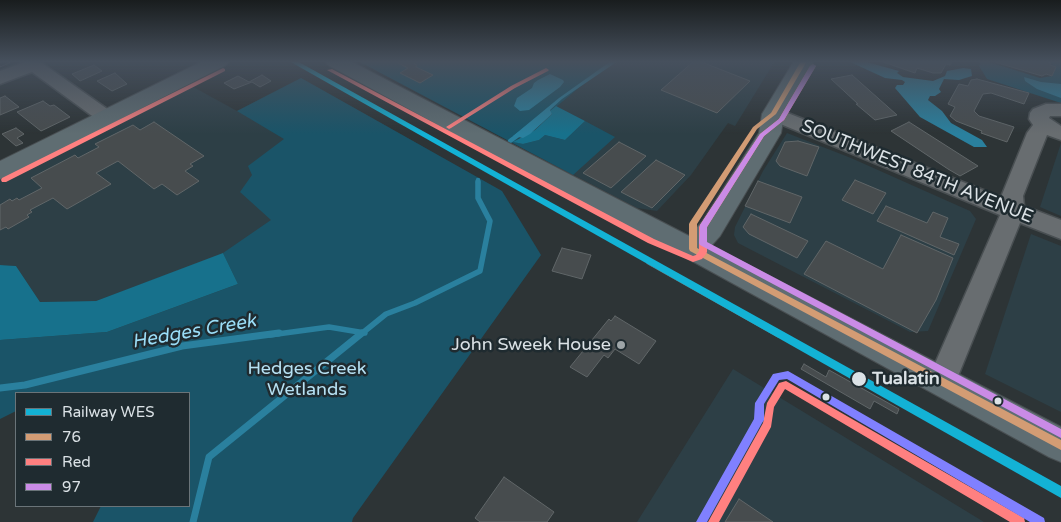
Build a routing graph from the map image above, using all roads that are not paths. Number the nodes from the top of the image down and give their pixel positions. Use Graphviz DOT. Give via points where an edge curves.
graph roads {
  1 [pos="63,85"];
  2 [pos="170,85"];
  3 [pos="381,85"];
  4 [pos="790,85"];
  5 [pos="1061,110"];
  6 [pos="773,114"];
  7 [pos="106,117"];
  8 [pos="1053,130"];
  9 [pos="1,170"];
  10 [pos="1013,210"];
  11 [pos="1061,230"];
  12 [pos="693,249"];
  13 [pos="942,382"];
  14 [pos="1061,446"];
  1 -- 7 [label="street"];
  2 -- 7 [label="main road"];
  3 -- 12 [label="main road"];
  4 -- 6 [label="main road"];
  5 -- 8 [label="street" via="1040,113 1040,119"];
  6 -- 10 [label="street, SOUTHWEST 84TH AVENUE"];
  6 -- 12 [label="main road" via="755,128 693,224"];
  7 -- 9 [label="main road"];
  8 -- 10 [label="street" via="1037,133 1012,196"];
  10 -- 11 [label="street, SOUTHWEST 84TH AVENUE"];
  10 -- 13 [label="street"];
  12 -- 13 [label="main road"];
  13 -- 14 [label="main road"];
}
